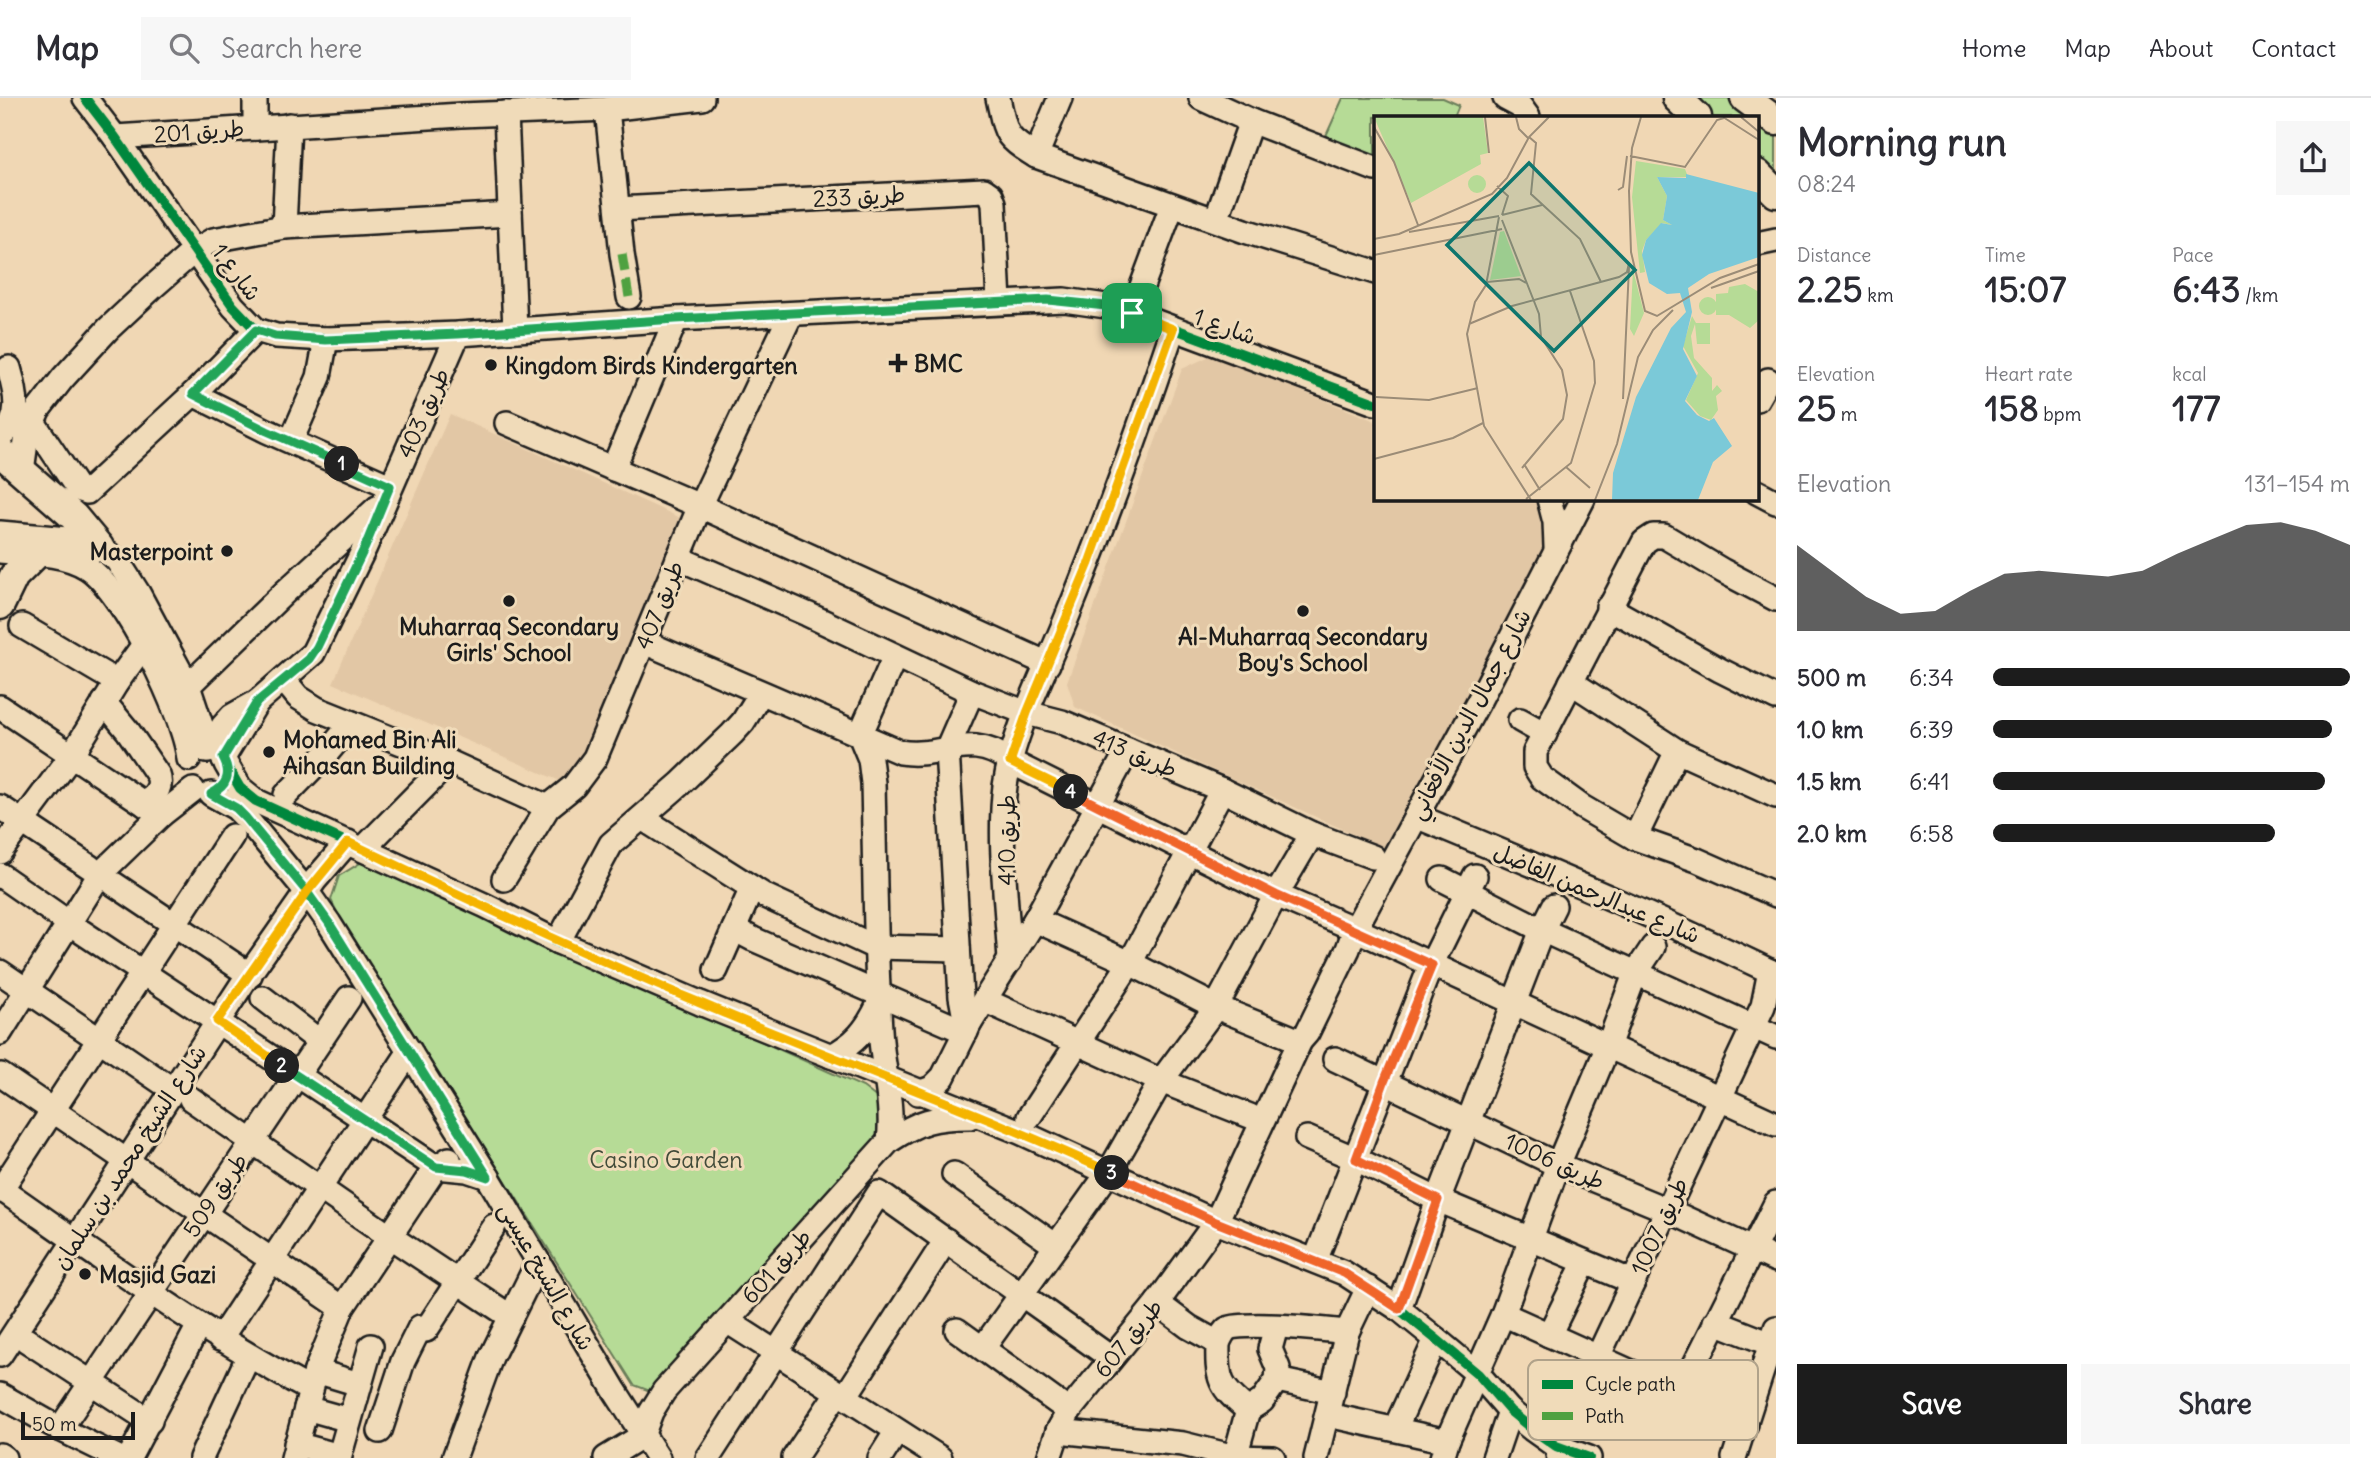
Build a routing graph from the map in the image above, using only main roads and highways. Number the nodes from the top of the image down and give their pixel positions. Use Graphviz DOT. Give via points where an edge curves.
graph roads {
  1 [pos="1674,98"];
  2 [pos="1745,98"];
  3 [pos="1696,116"];
  4 [pos="1776,121"];
  5 [pos="1758,175"];
  6 [pos="1776,193"];
  7 [pos="0,452"];
  8 [pos="99,547"];
  9 [pos="37,553"];
  10 [pos="0,605"];
  1 -- 3 [label="main road"];
  2 -- 4 [label="main road"];
  5 -- 6 [label="main road"];
  7 -- 8 [label="main road" via="74,517"];
  9 -- 10 [label="main road" via="15,576"];
}
